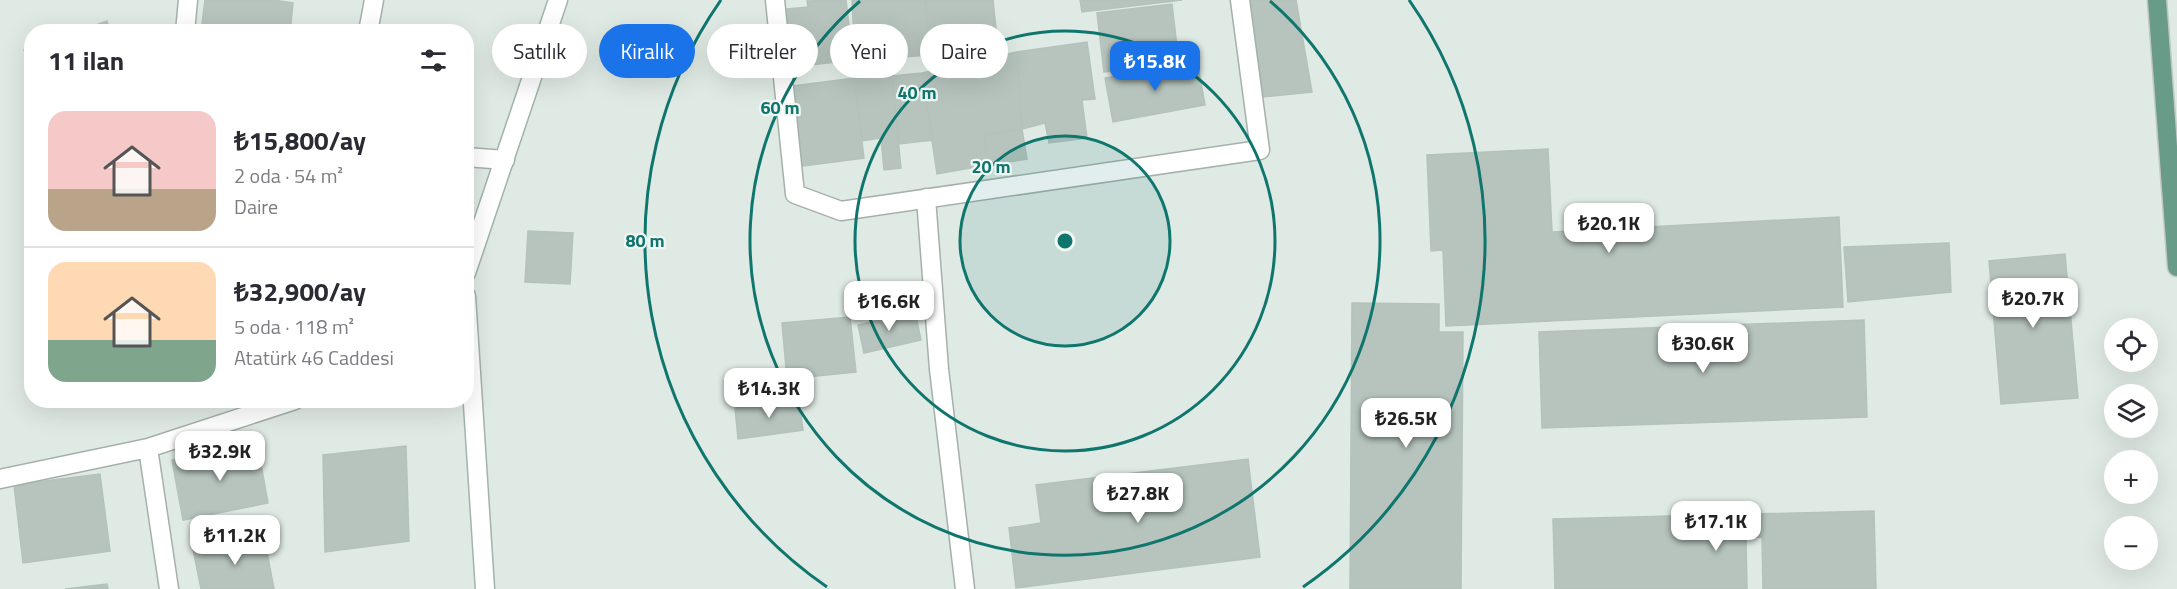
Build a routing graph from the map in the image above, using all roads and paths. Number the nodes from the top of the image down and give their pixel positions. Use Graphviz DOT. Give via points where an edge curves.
graph roads {
  1 [pos="188,0"];
  2 [pos="374,0"];
  3 [pos="558,0"];
  4 [pos="775,0"];
  5 [pos="1240,0"];
  6 [pos="2157,0"];
  7 [pos="186,24"];
  8 [pos="370,24"];
  9 [pos="474,158"];
  10 [pos="505,160"];
  11 [pos="926,198"];
  12 [pos="474,250"];
  13 [pos="2177,267"];
  14 [pos="270,408"];
  15 [pos="472,408"];
  16 [pos="148,448"];
  17 [pos="0,479"];
  18 [pos="169,589"];
  19 [pos="485,589"];
  20 [pos="965,589"];
  1 -- 7 [label="street"];
  2 -- 8 [label="street"];
  3 -- 10 [label="street"];
  4 -- 11 [label="street" via="795,194 841,211"];
  5 -- 11 [label="street" via="1260,150"];
  6 -- 13 [label="main road"];
  9 -- 10 [label="street"];
  10 -- 12 [label="street"];
  11 -- 20 [label="street" via="939,369"];
  14 -- 16 [label="street"];
  15 -- 19 [label="street"];
  16 -- 17 [label="street"];
  16 -- 18 [label="street"];
}
